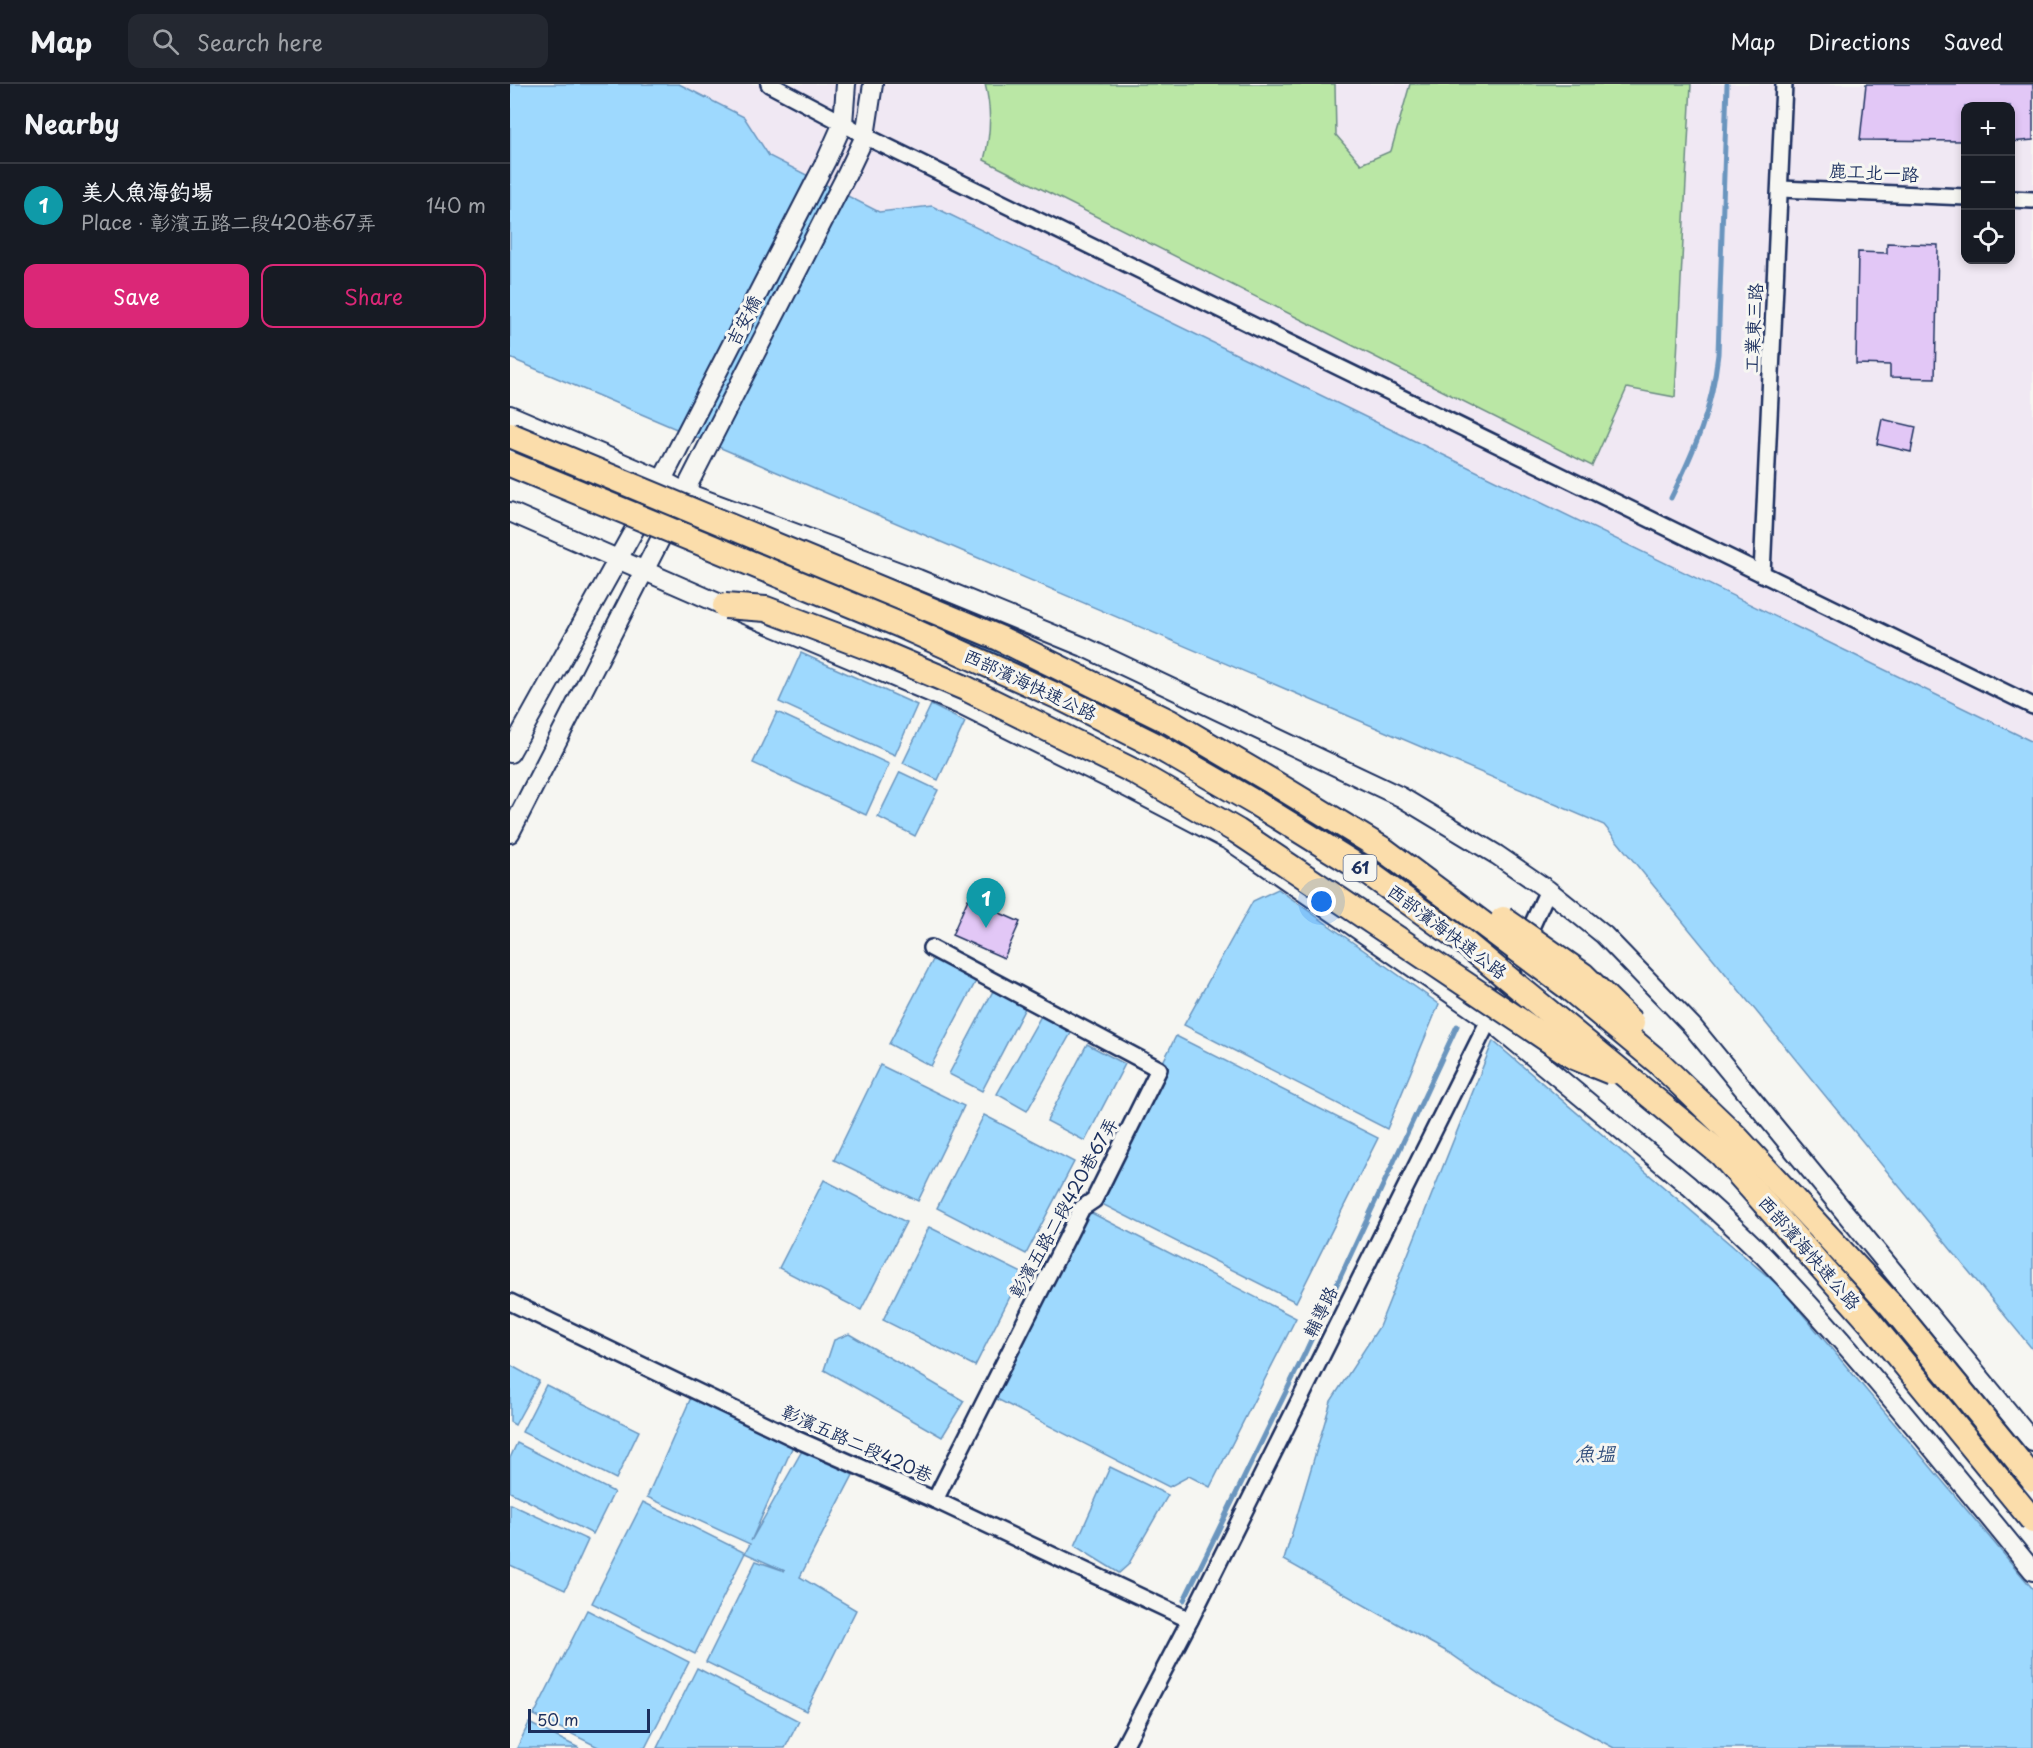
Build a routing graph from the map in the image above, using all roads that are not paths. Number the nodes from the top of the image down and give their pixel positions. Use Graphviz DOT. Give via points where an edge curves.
graph roads {
  1 [pos="769,84"];
  2 [pos="846,84"];
  3 [pos="873,84"];
  4 [pos="1784,84"];
  5 [pos="843,123"];
  6 [pos="865,136"];
  7 [pos="1781,189"];
  8 [pos="1961,197"];
  9 [pos="2015,199"];
  10 [pos="2033,200"];
  11 [pos="510,416"];
  12 [pos="510,435"];
  13 [pos="510,464"];
  14 [pos="662,480"];
  15 [pos="684,492"];
  16 [pos="510,512"];
  17 [pos="764,523"];
  18 [pos="617,558"];
  19 [pos="645,570"];
  20 [pos="1762,574"];
  21 [pos="725,606"];
  22 [pos="2033,706"];
  23 [pos="510,753"];
  24 [pos="510,833"];
  25 [pos="1548,890"];
  26 [pos="931,948"];
  27 [pos="1489,1020"];
  28 [pos="1658,1062"];
  29 [pos="1632,1080"];
  30 [pos="510,1302"];
  31 [pos="2033,1442"];
  32 [pos="2033,1479"];
  33 [pos="935,1500"];
  34 [pos="2033,1521"];
  35 [pos="2033,1571"];
  36 [pos="1190,1620"];
  37 [pos="1122,1748"];
  1 -- 5 [label="street"];
  2 -- 5 [label="street, 吉安橋"];
  3 -- 6 [label="street, 吉安橋"];
  4 -- 7 [label="street, 工業東三路"];
  5 -- 6 [label="street"];
  5 -- 14 [label="street, 吉安橋"];
  6 -- 15 [label="street, 吉安橋"];
  6 -- 20 [label="street"];
  7 -- 8 [label="street, 鹿工北一路"];
  7 -- 20 [label="street, 工業東三路"];
  9 -- 10 [label="street"];
  11 -- 14 [label="street"];
  12 -- 28 [label="highway, 西部濱海快速公路 / 61, bridge" via="999,638 1170,722 1384,850 1569,988"];
  13 -- 29 [label="highway, 西部濱海快速公路 / 61, bridge" via="900,625 1155,745 1370,874 1465,943"];
  14 -- 15 [label="street"];
  14 -- 18 [label="street, 吉安橋"];
  15 -- 17 [label="street"];
  15 -- 19 [label="street, 吉安橋"];
  16 -- 18 [label="street"];
  17 -- 25 [label="street" via="918,579 1105,657 1401,797"];
  17 -- 28 [label="highway, bridge" via="821,558 997,626 1173,710 1393,839 1583,975 1630,1020"];
  18 -- 19 [label="street"];
  18 -- 23 [label="street, 吉安橋"];
  19 -- 21 [label="street"];
  19 -- 24 [label="street, 吉安橋"];
  20 -- 22 [label="street"];
  21 -- 27 [label="street" via="958,704 1230,841"];
  21 -- 29 [label="highway, bridge" via="766,609 880,652 965,688 1135,772 1237,831 1574,1057"];
  25 -- 27 [label="street, 輔導路"];
  25 -- 31 [label="street" via="1604,935 1692,1026"];
  26 -- 33 [label="street, 彰濱五路二段420巷67弄" via="1159,1069 1094,1200 1082,1208"];
  27 -- 35 [label="street" via="1689,1186 1761,1254 1844,1343"];
  27 -- 36 [label="street, 輔導路"];
  28 -- 32 [label="highway, 西部濱海快速公路 / 61, bridge" via="1735,1136 1890,1304"];
  29 -- 34 [label="highway, 西部濱海快速公路 / 61, bridge" via="1721,1154 1870,1322"];
  30 -- 33 [label="street, 彰濱五路二段420巷" via="796,1439"];
  33 -- 36 [label="street, 彰濱五路二段420巷"];
  36 -- 37 [label="street, 輔導路"];
}
